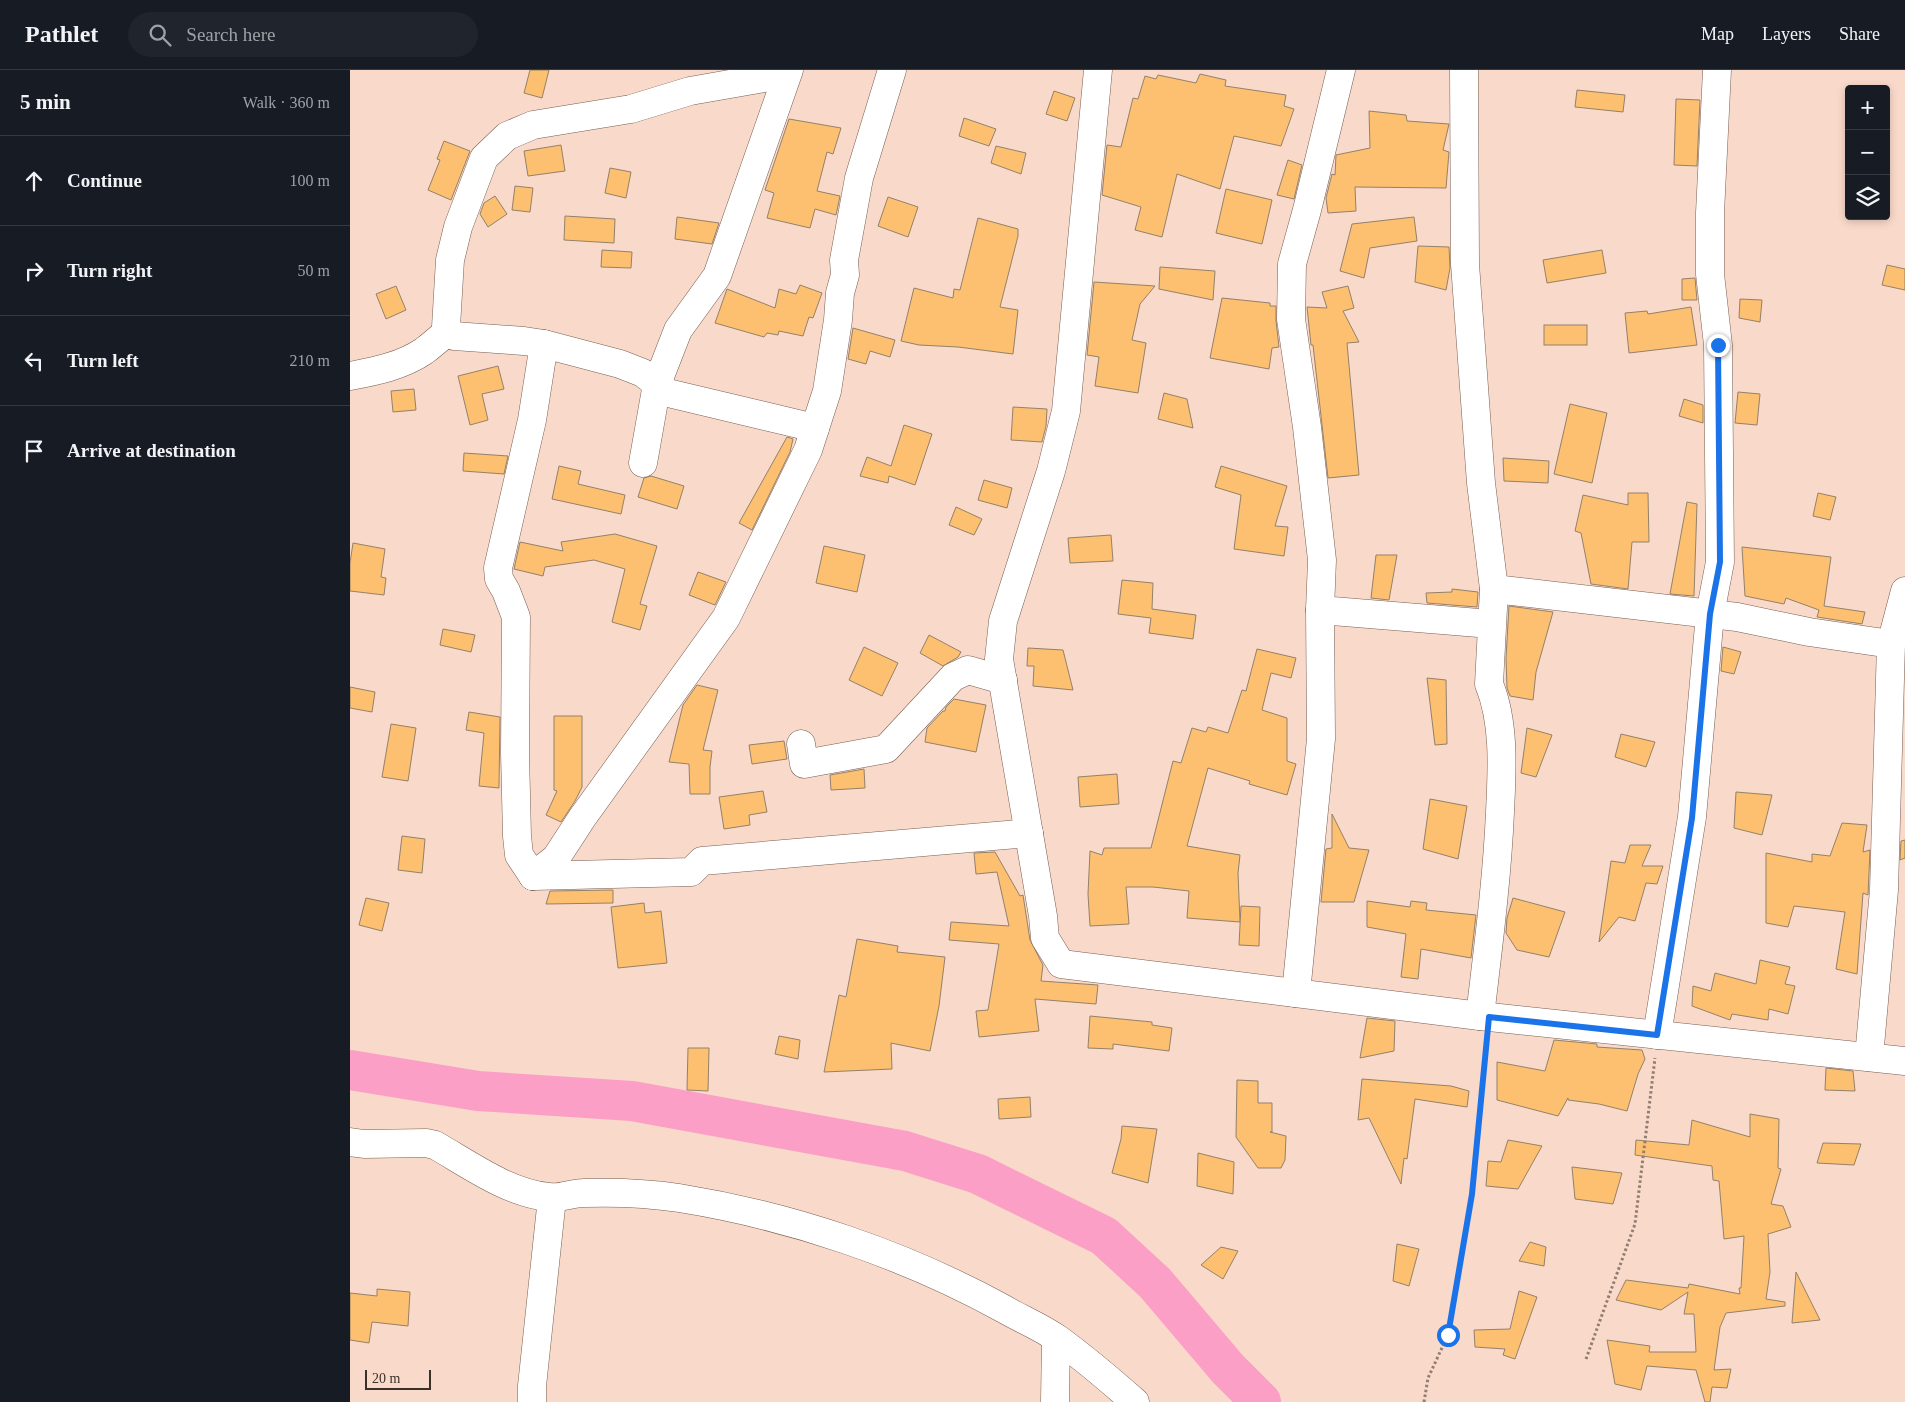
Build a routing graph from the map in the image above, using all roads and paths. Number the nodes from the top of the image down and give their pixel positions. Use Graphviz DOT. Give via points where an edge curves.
graph roads {
  1 [pos="892,70"];
  2 [pos="1098,70"];
  3 [pos="1341,70"];
  4 [pos="1464,70"];
  5 [pos="1717,70"];
  6 [pos="788,72"];
  7 [pos="448,331"];
  8 [pos="544,344"];
  9 [pos="350,376"];
  10 [pos="657,384"];
  11 [pos="815,428"];
  12 [pos="643,463"];
  13 [pos="1494,589"];
  14 [pos="1905,591"];
  15 [pos="1320,610"];
  16 [pos="1710,614"];
  17 [pos="1491,624"];
  18 [pos="1891,644"];
  19 [pos="1003,680"];
  20 [pos="801,744"];
  21 [pos="1029,833"];
  22 [pos="533,876"];
  23 [pos="1296,993"];
  24 [pos="1485,1016"];
  25 [pos="1657,1035"];
  26 [pos="1869,1057"];
  27 [pos="1905,1061"];
  28 [pos="350,1142"];
  29 [pos="552,1198"];
  30 [pos="1056,1338"];
  31 [pos="1586,1359"];
  32 [pos="532,1402"];
  33 [pos="1055,1402"];
  34 [pos="1135,1402"];
  35 [pos="1424,1402"];
  1 -- 11 [label="street" via="859,178 844,260 845,275 827,391"];
  2 -- 19 [label="street" via="1066,411 1051,471 1003,622 999,659"];
  3 -- 15 [label="street" via="1292,264 1292,319 1322,560"];
  4 -- 13 [label="street" via="1466,264 1481,483"];
  5 -- 16 [label="street" via="1710,274 1718,345 1720,562"];
  6 -- 7 [label="street" via="690,91 631,110 533,125 507,136 484,158 458,227 450,260"];
  6 -- 10 [label="street" via="717,276 678,330"];
  7 -- 8 [label="street" via="454,336"];
  7 -- 9 [label="street" via="403,363"];
  8 -- 10 [label="street" via="620,364 643,373"];
  8 -- 22 [label="street" via="532,420 498,568 499,579 516,617 517,836 519,854"];
  10 -- 11 [label="street" via="668,393"];
  10 -- 12 [label="street"];
  11 -- 22 [label="street" via="808,450 726,618 556,858"];
  13 -- 16 [label="street"];
  13 -- 17 [label="street"];
  14 -- 18 [label="street"];
  15 -- 17 [label="street"];
  15 -- 23 [label="street" via="1321,739"];
  16 -- 18 [label="street"];
  16 -- 25 [label="street" via="1692,818"];
  17 -- 24 [label="street" via="1488,684 1494,696 1502,780"];
  18 -- 26 [label="street" via="1884,890"];
  19 -- 20 [label="street" via="968,670 953,677 886,749 804,764"];
  19 -- 21 [label="street"];
  21 -- 22 [label="street" via="702,861 691,872"];
  21 -- 23 [label="street" via="1045,938 1061,964"];
  23 -- 24 [label="street"];
  24 -- 25 [label="street"];
  24 -- 35 [label="path" via="1472,1194 1466,1232 1448,1335 1428,1378"];
  25 -- 26 [label="street"];
  25 -- 31 [label="path" via="1636,1224"];
  26 -- 27 [label="street"];
  28 -- 29 [label="street" via="435,1145 500,1182"];
  29 -- 30 [label="street" via="573,1193 613,1192 678,1198 775,1217 863,1245 906,1263 973,1292"];
  29 -- 32 [label="street"];
  30 -- 33 [label="street"];
  30 -- 34 [label="street"];
}
